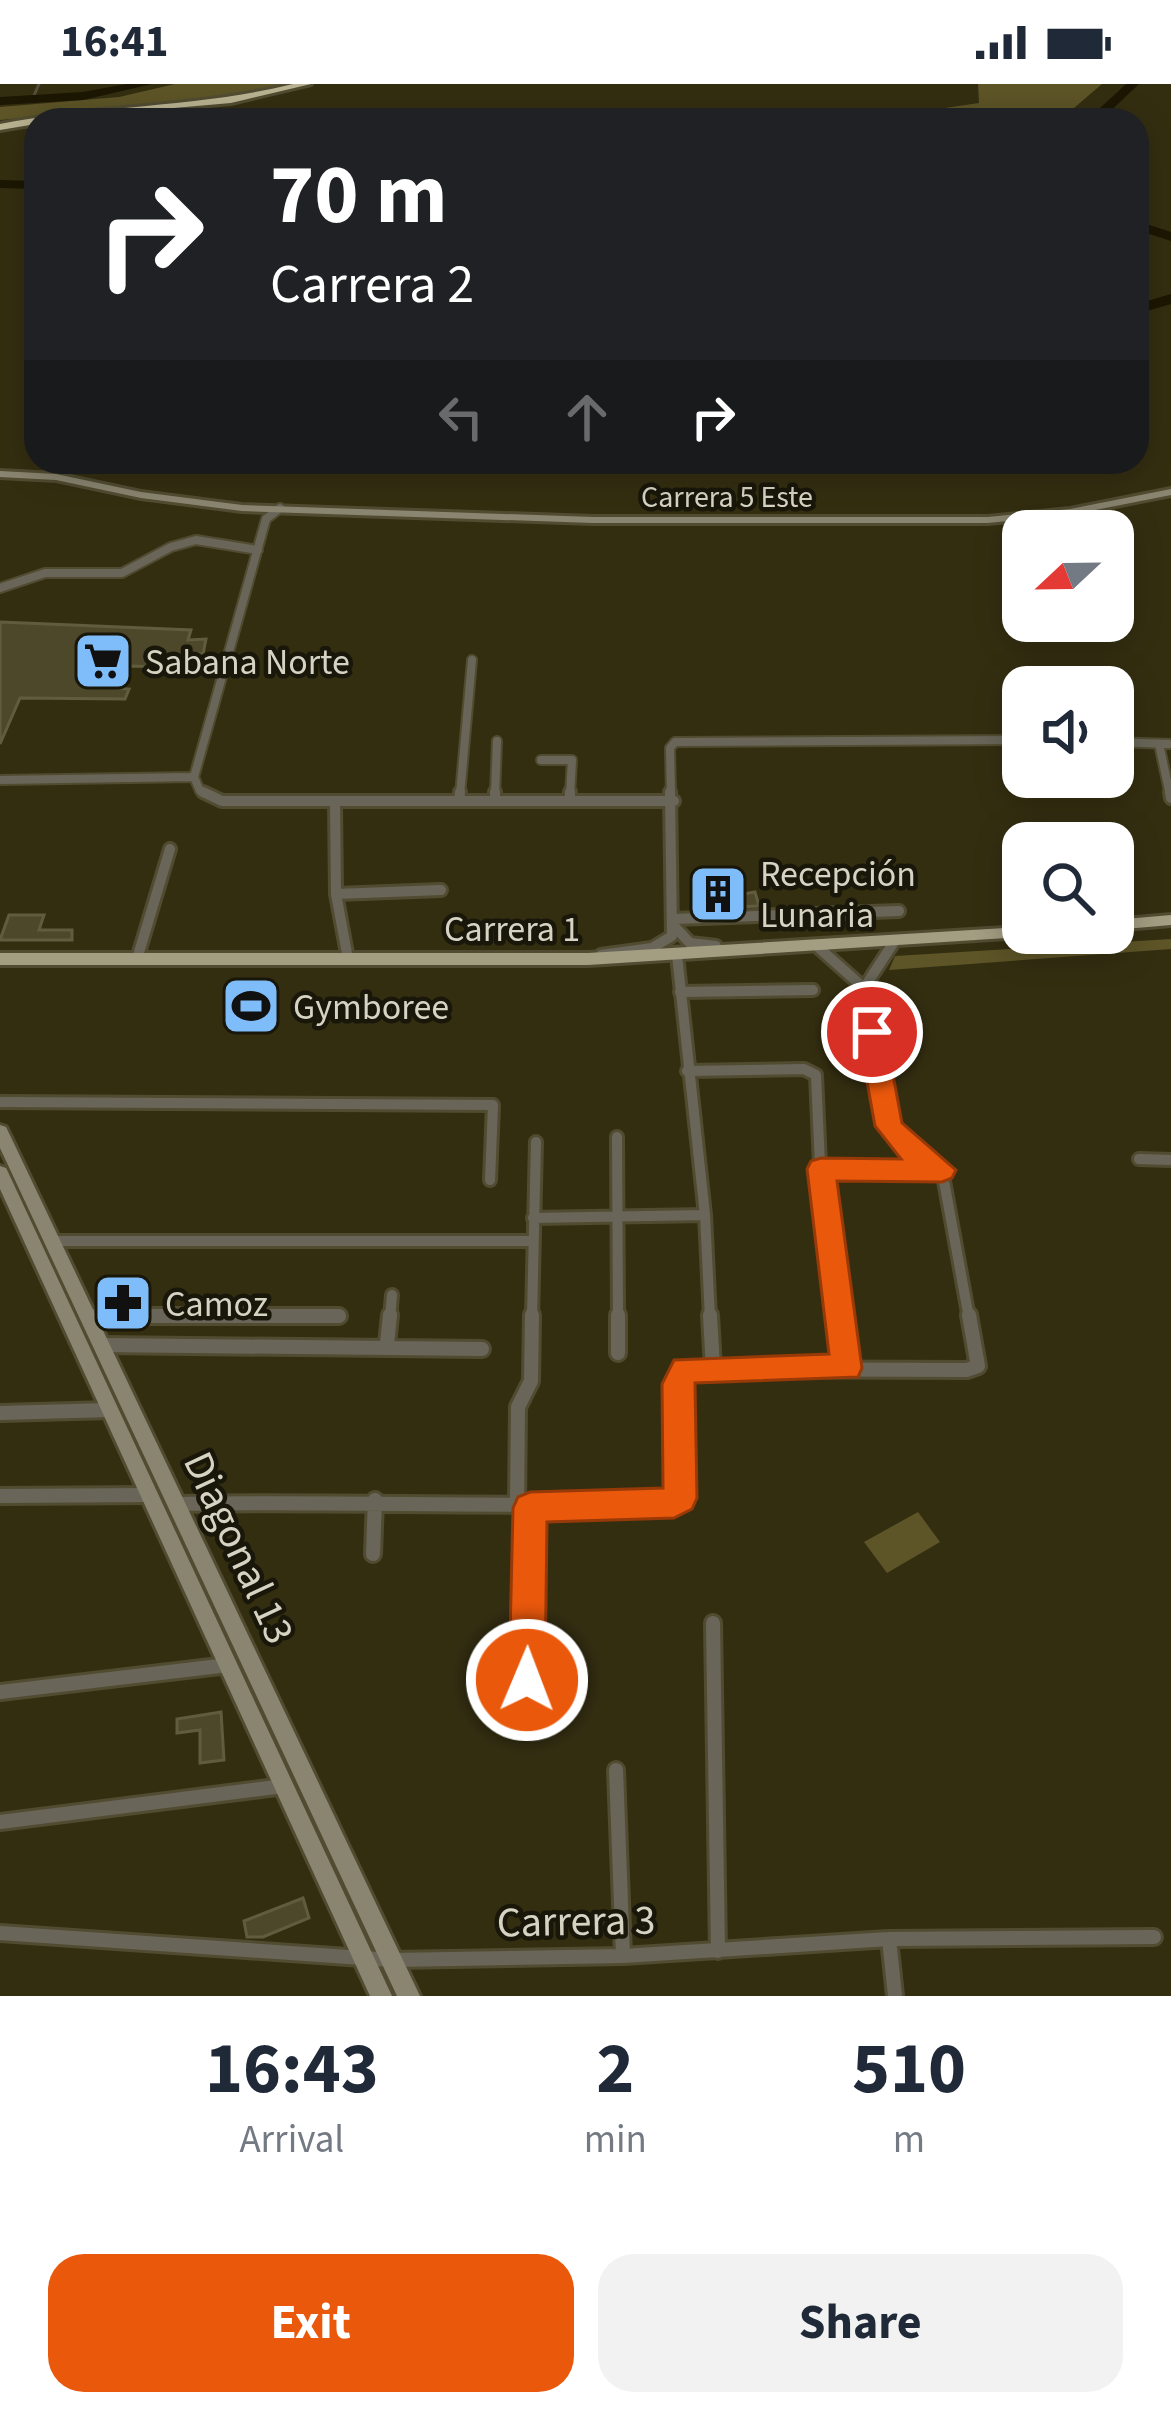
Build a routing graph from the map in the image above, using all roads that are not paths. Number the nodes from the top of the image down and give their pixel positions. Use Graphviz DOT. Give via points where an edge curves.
graph roads {
  1 [pos="306,84"];
  2 [pos="134,108"];
  3 [pos="0,474"];
  4 [pos="1171,492"];
  5 [pos="280,508"];
  6 [pos="254,509"];
  7 [pos="266,519"];
  8 [pos="258,550"];
  9 [pos="0,588"];
  10 [pos="472,661"];
  11 [pos="1002,740"];
  12 [pos="497,741"];
  13 [pos="1134,743"];
  14 [pos="1165,744"];
  15 [pos="541,760"];
  16 [pos="194,777"];
  17 [pos="0,779"];
  18 [pos="1171,798"];
  19 [pos="570,799"];
  20 [pos="459,801"];
  21 [pos="495,801"];
  22 [pos="674,801"];
  23 [pos="335,803"];
  24 [pos="170,849"];
  25 [pos="441,890"];
  26 [pos="335,895"];
  27 [pos="899,911"];
  28 [pos="1171,920"];
  29 [pos="674,922"];
  30 [pos="1134,923"];
  31 [pos="1002,934"];
  32 [pos="894,942"];
  33 [pos="819,948"];
  34 [pos="741,953"];
  35 [pos="676,955"];
  36 [pos="0,959"];
  37 [pos="137,959"];
  38 [pos="348,959"];
  39 [pos="588,959"];
  40 [pos="864,988"];
  41 [pos="813,990"];
  42 [pos="680,992"];
  43 [pos="687,1070"];
  44 [pos="0,1102"];
  45 [pos="0,1131"];
  46 [pos="617,1137"];
  47 [pos="536,1142"];
  48 [pos="1139,1159"];
  49 [pos="1171,1160"];
  50 [pos="821,1169"];
  51 [pos="942,1170"];
  52 [pos="0,1172"];
  53 [pos="490,1180"];
  54 [pos="705,1215"];
  55 [pos="618,1216"];
  56 [pos="533,1218"];
  57 [pos="52,1241"];
  58 [pos="532,1241"];
  59 [pos="392,1295"];
  60 [pos="88,1316"];
  61 [pos="339,1316"];
  62 [pos="387,1344"];
  63 [pos="101,1345"];
  64 [pos="482,1348"];
  65 [pos="618,1353"];
  66 [pos="713,1368"];
  67 [pos="846,1368"];
  68 [pos="110,1410"];
  69 [pos="0,1413"];
  70 [pos="150,1495"];
  71 [pos="0,1496"];
  72 [pos="376,1500"];
  73 [pos="176,1504"];
  74 [pos="524,1507"];
  75 [pos="373,1554"];
  76 [pos="713,1623"];
  77 [pos="228,1665"];
  78 [pos="527,1680"];
  79 [pos="0,1692"];
  80 [pos="616,1770"];
  81 [pos="284,1786"];
  82 [pos="0,1822"];
  83 [pos="0,1933"];
  84 [pos="1154,1937"];
  85 [pos="890,1939"];
  86 [pos="718,1951"];
  87 [pos="622,1956"];
  88 [pos="364,1958"];
  89 [pos="392,1960"];
  90 [pos="381,1996"];
  91 [pos="409,1996"];
  92 [pos="895,1996"];
  1 -- 2 [label="highway"];
  3 -- 6 [label="main road, Carrera 5 Este"];
  4 -- 5 [label="main road, Carrera 5 Este" via="1070,512 959,521 593,520"];
  5 -- 6 [label="main road, Carrera 5 Este"];
  5 -- 7 [label="street"];
  6 -- 7 [label="street"];
  7 -- 8 [label="street"];
  8 -- 9 [label="street" via="196,540 122,573 45,574"];
  8 -- 16 [label="street"];
  10 -- 20 [label="street"];
  11 -- 22 [label="street" via="675,742"];
  12 -- 21 [label="street"];
  13 -- 14 [label="street"];
  14 -- 18 [label="street"];
  15 -- 19 [label="street" via="572,760"];
  16 -- 17 [label="street"];
  16 -- 23 [label="street" via="222,801"];
  19 -- 21 [label="street"];
  19 -- 22 [label="street"];
  20 -- 21 [label="street"];
  20 -- 23 [label="street"];
  22 -- 29 [label="street"];
  23 -- 26 [label="street"];
  24 -- 37 [label="street"];
  25 -- 26 [label="street"];
  26 -- 38 [label="street"];
  27 -- 29 [label="street"];
  28 -- 30 [label="main road"];
  29 -- 34 [label="street" via="690,944"];
  29 -- 39 [label="street" via="659,946"];
  31 -- 32 [label="main road, Carrera 1"];
  32 -- 33 [label="main road, Carrera 1"];
  32 -- 40 [label="street"];
  33 -- 34 [label="main road, Carrera 1"];
  33 -- 40 [label="street"];
  34 -- 35 [label="main road, Carrera 1"];
  35 -- 39 [label="main road, Carrera 1"];
  35 -- 42 [label="street"];
  36 -- 37 [label="main road, Carrera 1"];
  37 -- 38 [label="main road, Carrera 1"];
  38 -- 39 [label="main road, Carrera 1"];
  40 -- 51 [label="street" via="889,1126"];
  41 -- 42 [label="street"];
  42 -- 43 [label="street"];
  43 -- 50 [label="street" via="813,1072"];
  43 -- 54 [label="street"];
  44 -- 53 [label="street" via="493,1105"];
  45 -- 57 [label="main road, Diagonal 13"];
  46 -- 55 [label="street"];
  47 -- 56 [label="street"];
  48 -- 49 [label="street"];
  50 -- 51 [label="street"];
  50 -- 67 [label="street"];
  51 -- 67 [label="street" via="978,1366"];
  52 -- 68 [label="main road, Diagonal 13"];
  54 -- 55 [label="street"];
  54 -- 66 [label="street"];
  55 -- 56 [label="street"];
  55 -- 65 [label="street"];
  56 -- 58 [label="street"];
  57 -- 58 [label="street"];
  57 -- 60 [label="main road, Diagonal 13"];
  58 -- 74 [label="street" via="531,1382 518,1407"];
  59 -- 62 [label="street"];
  60 -- 61 [label="street"];
  60 -- 63 [label="main road, Diagonal 13"];
  62 -- 63 [label="street"];
  62 -- 64 [label="street"];
  63 -- 73 [label="main road, Diagonal 13"];
  66 -- 67 [label="street"];
  66 -- 74 [label="street" via="680,1374 674,1503"];
  68 -- 69 [label="street"];
  68 -- 70 [label="main road, Diagonal 13"];
  70 -- 71 [label="street"];
  70 -- 77 [label="main road, Diagonal 13"];
  72 -- 73 [label="street"];
  72 -- 74 [label="street"];
  72 -- 75 [label="street"];
  73 -- 89 [label="main road, Diagonal 13"];
  74 -- 78 [label="street"];
  76 -- 86 [label="street"];
  77 -- 79 [label="street"];
  77 -- 81 [label="main road, Diagonal 13"];
  80 -- 87 [label="street"];
  81 -- 82 [label="street"];
  81 -- 88 [label="main road, Diagonal 13"];
  83 -- 88 [label="street, Carrera 3"];
  84 -- 85 [label="street, Carrera 3"];
  85 -- 86 [label="street, Carrera 3"];
  85 -- 92 [label="street"];
  86 -- 87 [label="street, Carrera 3"];
  87 -- 89 [label="street, Carrera 3"];
  88 -- 89 [label="street, Carrera 3"];
  88 -- 90 [label="main road, Diagonal 13"];
  89 -- 91 [label="main road, Diagonal 13"];
}
